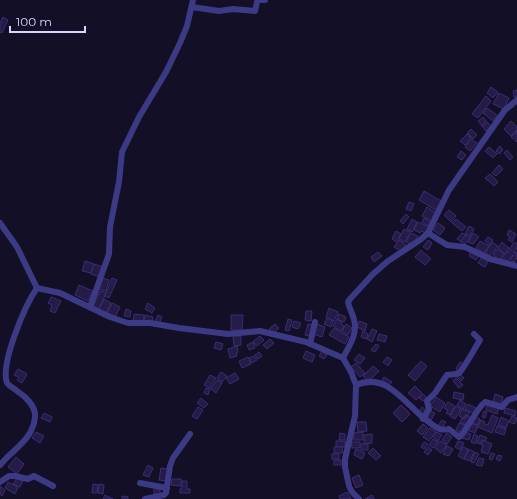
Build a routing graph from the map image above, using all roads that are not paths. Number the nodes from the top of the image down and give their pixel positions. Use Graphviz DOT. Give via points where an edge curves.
graph roads {
  1 [pos="259,0"];
  2 [pos="265,0"];
  3 [pos="193,3"];
  4 [pos="517,100"];
  5 [pos="0,223"];
  6 [pos="428,233"];
  7 [pos="517,266"];
  8 [pos="37,288"];
  9 [pos="90,307"];
  10 [pos="315,322"];
  11 [pos="474,334"];
  12 [pos="310,344"];
  13 [pos="343,358"];
  14 [pos="356,385"];
  15 [pos="517,397"];
  16 [pos="423,419"];
  17 [pos="190,434"];
  18 [pos="0,465"];
  19 [pos="0,482"];
  20 [pos="140,483"];
  21 [pos="54,486"];
  22 [pos="167,488"];
  23 [pos="145,499"];
  24 [pos="359,499"];
  1 -- 2 [label="street"];
  1 -- 3 [label="street" via="255,11 219,11"];
  3 -- 9 [label="street" via="187,26 174,56 122,152 110,227 109,254"];
  4 -- 6 [label="street" via="505,110 449,190"];
  5 -- 8 [label="street" via="17,247"];
  6 -- 7 [label="street" via="447,245 465,247 490,259"];
  6 -- 13 [label="street" via="388,261 350,298 348,302 354,318 355,331"];
  8 -- 9 [label="street" via="60,293"];
  8 -- 18 [label="street" via="20,316 3,368 8,385 27,400 35,417 26,439"];
  9 -- 12 [label="street" via="128,323 150,323 228,334 255,330"];
  10 -- 12 [label="street"];
  11 -- 16 [label="street" via="480,340 463,369 447,375 442,381 426,402 429,409"];
  12 -- 13 [label="street"];
  13 -- 14 [label="street"];
  14 -- 16 [label="street" via="363,382 384,384"];
  14 -- 24 [label="street" via="355,416 345,467 349,486"];
  15 -- 16 [label="street" via="508,400 502,407 485,402 460,437 449,429 440,430"];
  17 -- 22 [label="street" via="173,458"];
  19 -- 21 [label="street" via="9,476 28,479 34,476"];
  20 -- 22 [label="street"];
  22 -- 23 [label="street" via="164,495"];
}
